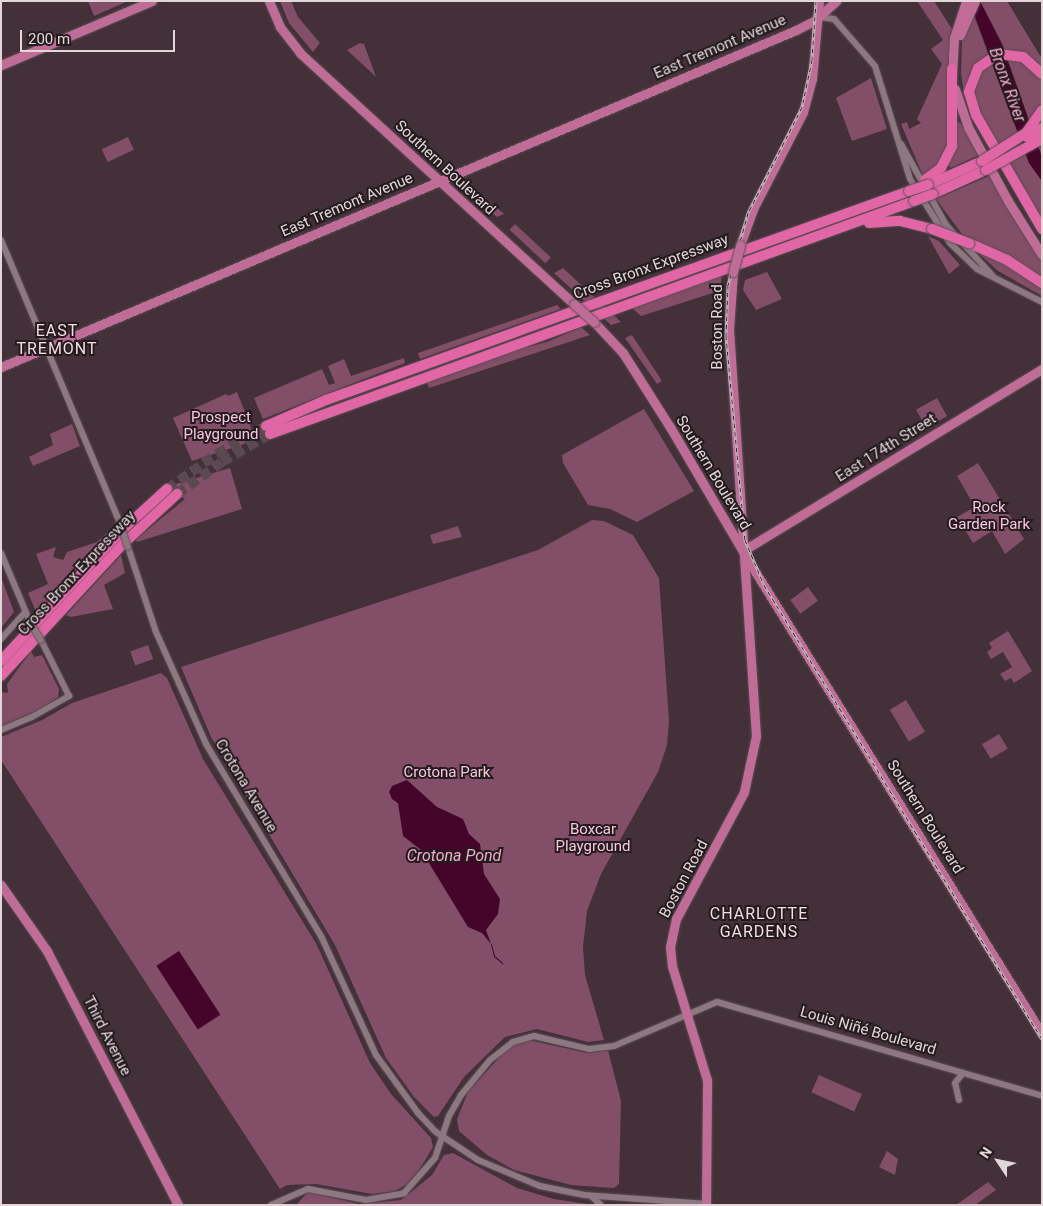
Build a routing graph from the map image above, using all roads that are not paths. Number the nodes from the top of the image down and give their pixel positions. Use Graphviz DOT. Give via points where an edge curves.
graph roads {
  1 [pos="152,1"];
  2 [pos="269,1"];
  3 [pos="819,1"];
  4 [pos="836,1"];
  5 [pos="966,1"];
  6 [pos="975,1"];
  7 [pos="819,17"];
  8 [pos="958,28"];
  9 [pos="1,66"];
  10 [pos="954,69"];
  11 [pos="1042,74"];
  12 [pos="1042,110"];
  13 [pos="1042,128"];
  14 [pos="1042,140"];
  15 [pos="982,161"];
  16 [pos="969,173"];
  17 [pos="440,181"];
  18 [pos="928,186"];
  19 [pos="849,226"];
  20 [pos="1042,229"];
  21 [pos="1,240"];
  22 [pos="1042,244"];
  23 [pos="1042,255"];
  24 [pos="1042,283"];
  25 [pos="1042,302"];
  26 [pos="48,348"];
  27 [pos="1,367"];
  28 [pos="1042,369"];
  29 [pos="172,491"];
  30 [pos="727,522"];
  31 [pos="743,535"];
  32 [pos="744,550"];
  33 [pos="1,553"];
  34 [pos="750,563"];
  35 [pos="747,597"];
  36 [pos="25,612"];
  37 [pos="1,639"];
  38 [pos="26,642"];
  39 [pos="1,656"];
  40 [pos="1,661"];
  41 [pos="1,676"];
  42 [pos="1,682"];
  43 [pos="1,730"];
  44 [pos="1,885"];
  45 [pos="687,1014"];
  46 [pos="1042,1034"];
  47 [pos="963,1072"];
  48 [pos="1042,1096"];
  49 [pos="959,1100"];
  50 [pos="443,1137"];
  51 [pos="590,1196"];
  52 [pos="707,1204"];
  53 [pos="178,1205"];
  54 [pos="271,1205"];
  55 [pos="601,1205"];
  1 -- 9 [label="main road"];
  2 -- 17 [label="main road, Southern Boulevard" via="280,27 297,49"];
  3 -- 7 [label="main road, Boston Road"];
  4 -- 7 [label="main road, East Tremont Avenue"];
  5 -- 8 [label="main road"];
  6 -- 8 [label="main road"];
  7 -- 17 [label="main road, East Tremont Avenue" via="808,25"];
  7 -- 25 [label="street" via="834,19 875,66 901,144 946,224 992,275"];
  7 -- 31 [label="main road, Boston Road, bridge" via="811,84 804,112 756,203 733,272 729,329"];
  8 -- 10 [label="main road"];
  10 -- 18 [label="highway" via="952,146"];
  10 -- 22 [label="main road" via="969,118"];
  10 -- 23 [label="main road" via="965,120 1008,201"];
  11 -- 20 [label="highway" via="1030,61 1015,54 996,55 983,62 970,80 971,105"];
  12 -- 15 [label="highway, bridge" via="1023,135"];
  13 -- 15 [label="highway, Cross Bronx Expressway, bridge"];
  14 -- 16 [label="highway, Cross Bronx Expressway, bridge"];
  15 -- 16 [label="highway, Cross Bronx Expressway"];
  16 -- 18 [label="highway, Cross Bronx Expressway"];
  17 -- 26 [label="main road, East Tremont Avenue"];
  17 -- 30 [label="main road, Southern Boulevard, bridge" via="594,322 626,358"];
  18 -- 19 [label="highway, Cross Bronx Expressway, bridge" via="914,201"];
  18 -- 19 [label="highway, Cross Bronx Expressway" via="908,189 317,403 268,430"];
  19 -- 24 [label="highway, bridge" via="892,221 932,229 1002,258"];
  21 -- 26 [label="street, Crotona Avenue"];
  26 -- 27 [label="main road, East Tremont Avenue"];
  26 -- 50 [label="street, Crotona Avenue, bridge" via="120,523 156,632 206,744 321,936 386,1072 418,1113"];
  28 -- 32 [label="main road, East 174th Street"];
  29 -- 38 [label="highway, Cross Bronx Expressway"];
  30 -- 31 [label="main road"];
  30 -- 32 [label="main road, Southern Boulevard"];
  31 -- 32 [label="main road, Boston Road"];
  32 -- 34 [label="main road, Southern Boulevard"];
  32 -- 35 [label="main road, Boston Road"];
  33 -- 36 [label="street"];
  34 -- 35 [label="main road"];
  34 -- 46 [label="main road, Southern Boulevard"];
  35 -- 45 [label="main road, Boston Road" via="756,717 754,750 738,807 673,926 672,966"];
  36 -- 37 [label="street"];
  36 -- 43 [label="street, bridge" via="69,696"];
  38 -- 39 [label="highway"];
  38 -- 40 [label="highway, Cross Bronx Expressway"];
  38 -- 41 [label="highway, Cross Bronx Expressway"];
  38 -- 42 [label="highway"];
  44 -- 53 [label="main road, Third Avenue" via="47,951"];
  45 -- 47 [label="street, Louis Niñé Boulevard" via="724,1002"];
  45 -- 50 [label="street, Louis Niñé Boulevard" via="614,1046 589,1049 534,1036 513,1042 490,1060 467,1086 449,1116"];
  45 -- 52 [label="main road, Boston Road" via="704,1061 709,1092"];
  47 -- 48 [label="street, Louis Niñé Boulevard"];
  47 -- 49 [label="street" via="955,1083"];
  50 -- 51 [label="street, Crotona Avenue" via="508,1175 540,1186"];
  50 -- 54 [label="street, Louis Niñé Boulevard" via="430,1165 410,1188 396,1196 366,1200 308,1189"];
  51 -- 52 [label="street, Crotona Avenue"];
  51 -- 55 [label="street"];
}
